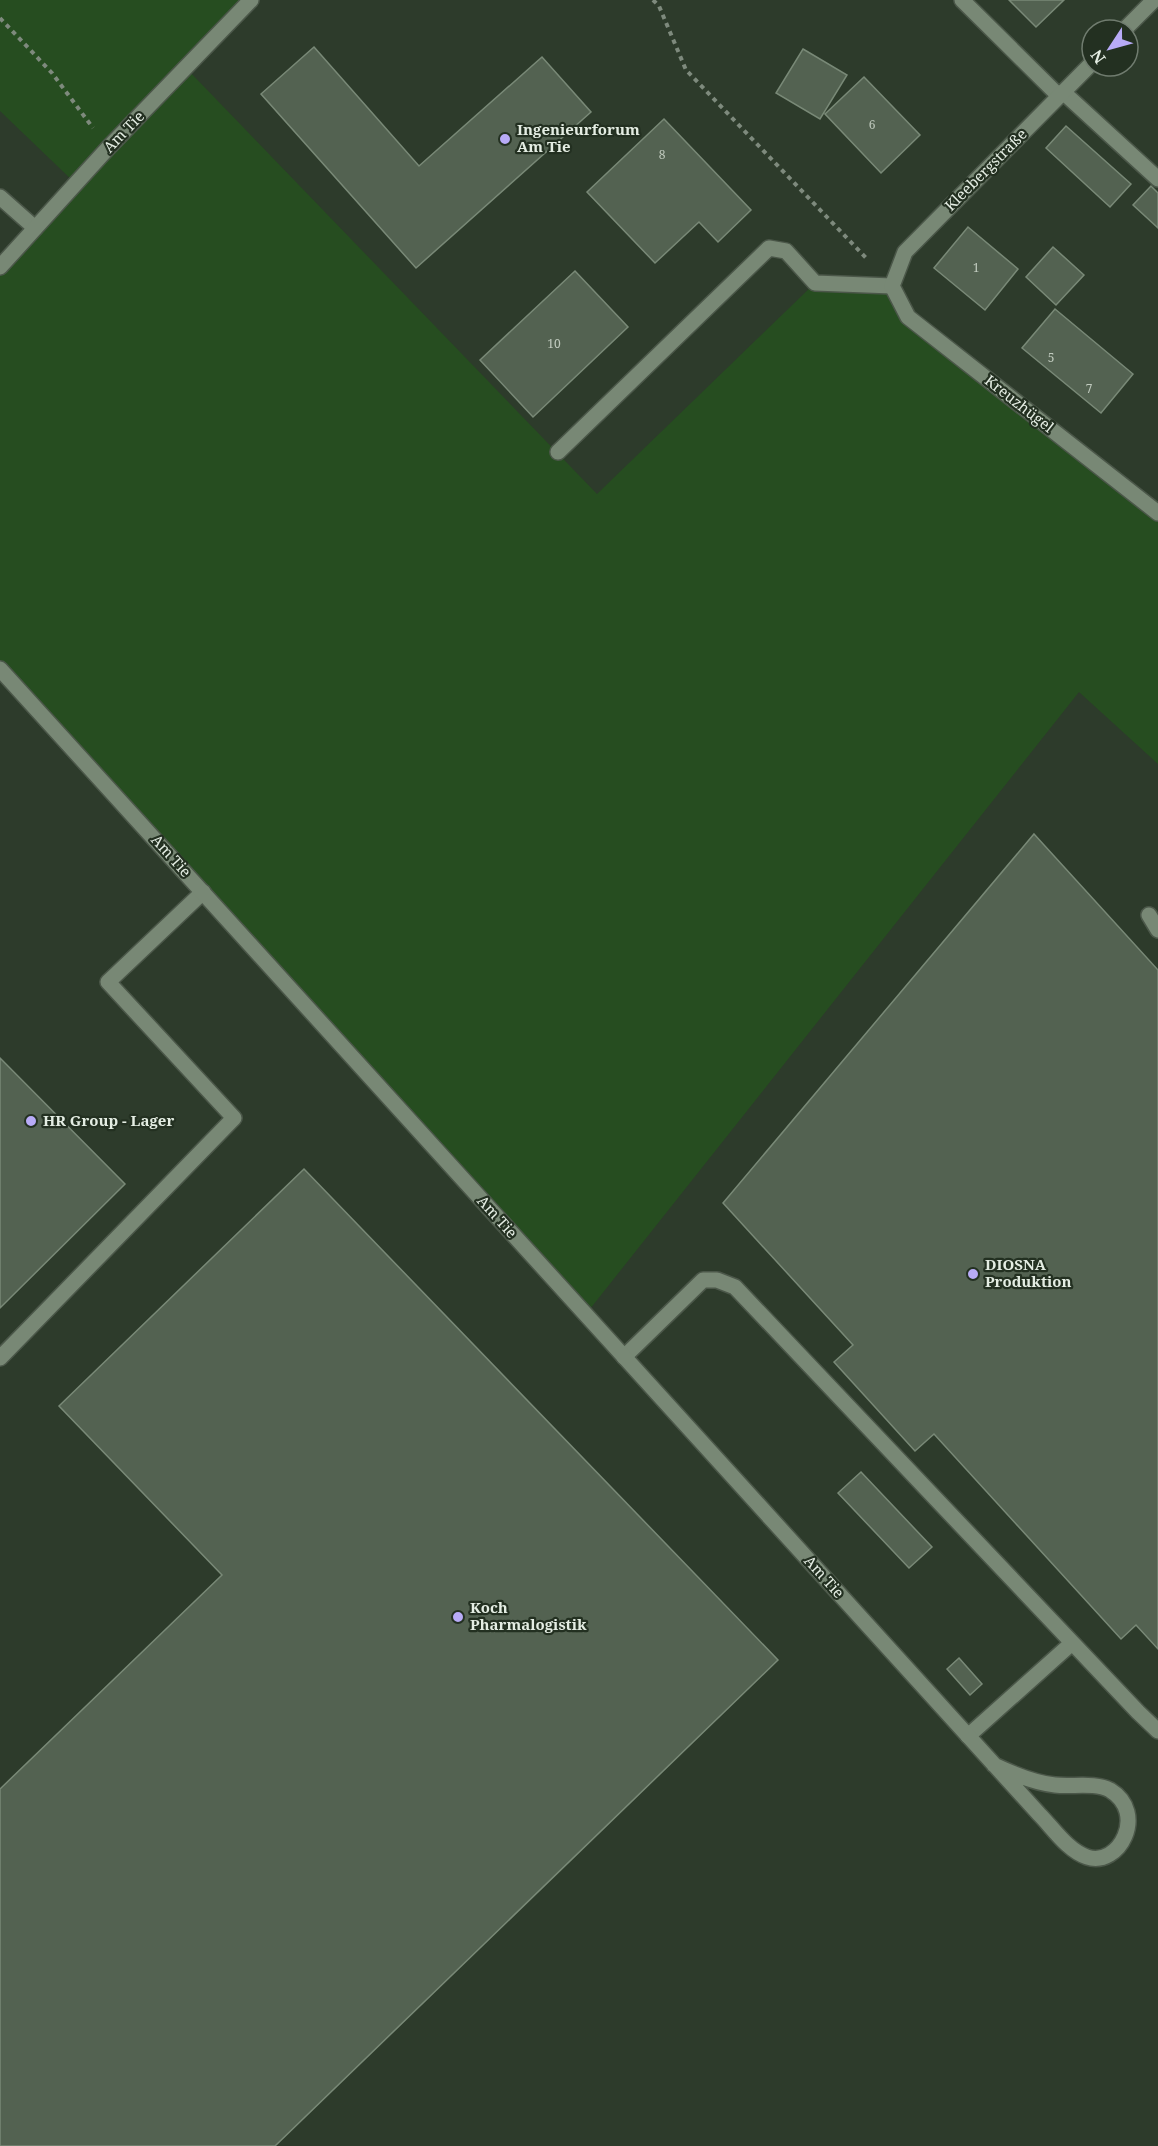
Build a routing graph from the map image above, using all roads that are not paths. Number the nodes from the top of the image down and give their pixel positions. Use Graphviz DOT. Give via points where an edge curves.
graph roads {
  1 [pos="251,0"];
  2 [pos="962,0"];
  3 [pos="1154,0"];
  4 [pos="1136,18"];
  5 [pos="1080,75"];
  6 [pos="1061,94"];
  7 [pos="1158,179"];
  8 [pos="0,197"];
  9 [pos="35,228"];
  10 [pos="0,267"];
  11 [pos="892,286"];
  12 [pos="558,452"];
  13 [pos="1158,513"];
  14 [pos="0,669"];
  15 [pos="202,892"];
  16 [pos="1149,915"];
  17 [pos="1158,930"];
  18 [pos="624,1357"];
  19 [pos="0,1358"];
  20 [pos="1072,1643"];
  21 [pos="1158,1731"];
  22 [pos="968,1736"];
  23 [pos="994,1765"];
  1 -- 9 [label="street, Am Tie"];
  2 -- 6 [label="street"];
  3 -- 4 [label="street"];
  5 -- 6 [label="street, Kleebergstraße"];
  6 -- 7 [label="street"];
  6 -- 11 [label="street, Kleebergstraße" via="906,252"];
  8 -- 9 [label="street"];
  9 -- 10 [label="street, Am Tie"];
  11 -- 12 [label="street" via="815,283 786,251 769,248"];
  11 -- 13 [label="street, Kreuzhügel" via="908,317"];
  14 -- 15 [label="street, Am Tie"];
  15 -- 18 [label="street, Am Tie"];
  15 -- 19 [label="street" via="108,982 234,1118"];
  16 -- 17 [label="street"];
  18 -- 20 [label="street" via="703,1280 735,1287"];
  18 -- 22 [label="street, Am Tie"];
  20 -- 21 [label="street"];
  20 -- 22 [label="street"];
  22 -- 23 [label="street, Am Tie"];
  23 -- 23 [label="street, Am Tie" via="1073,1849 1089,1858 1106,1856 1121,1845 1129,1828 1127,1811 1120,1798 1108,1789 1054,1785 1019,1777"];
}
